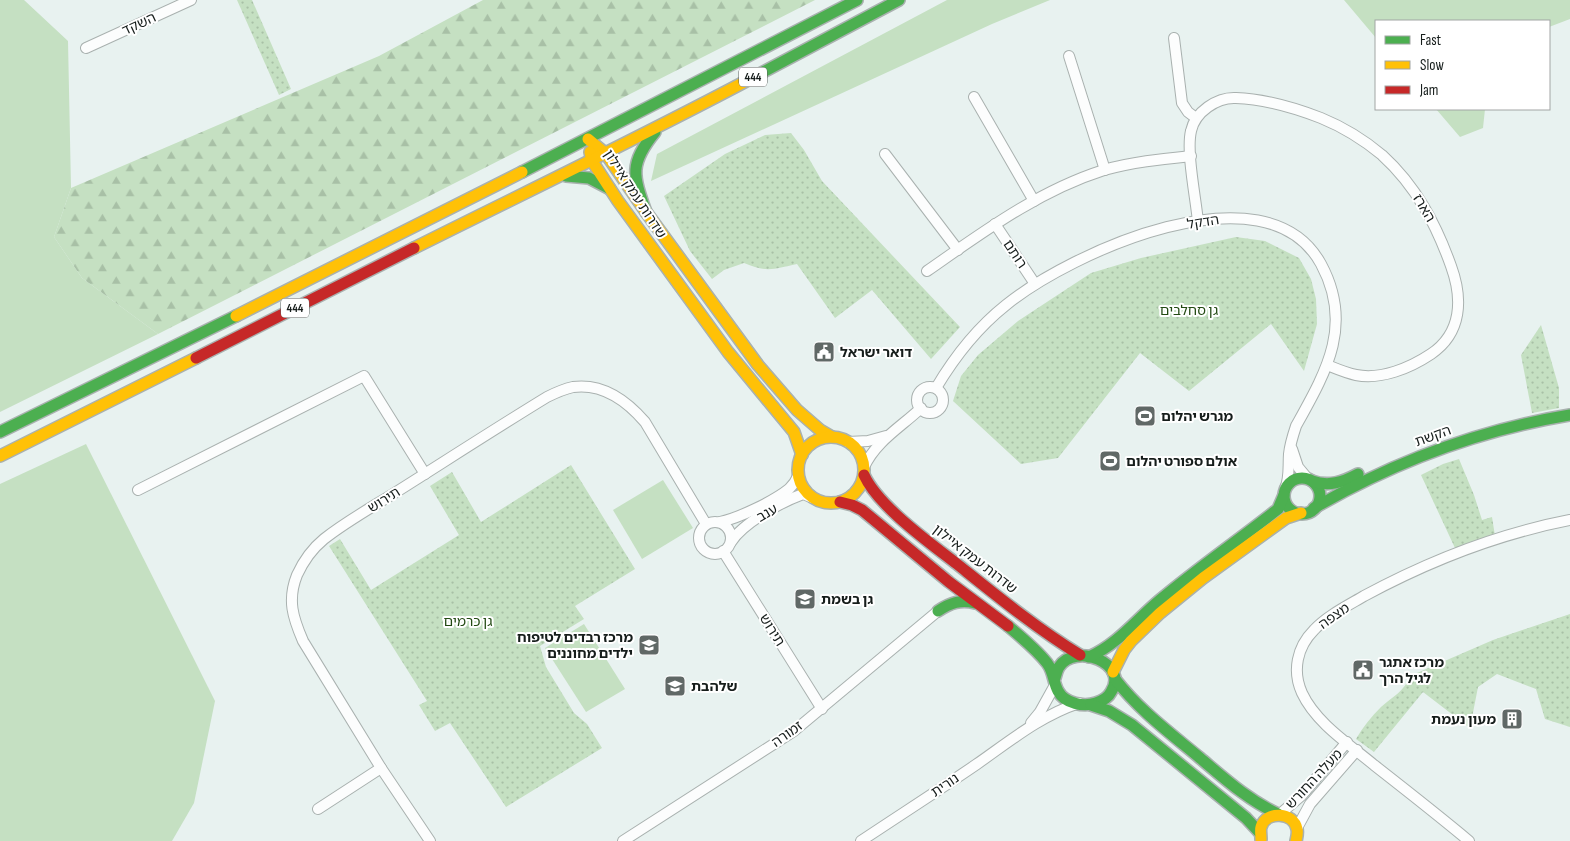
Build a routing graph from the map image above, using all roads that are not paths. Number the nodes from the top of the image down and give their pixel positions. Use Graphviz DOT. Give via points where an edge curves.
graph roads {
  1 [pos="191,0"];
  2 [pos="857,0"];
  3 [pos="900,0"];
  4 [pos="1174,38"];
  5 [pos="86,48"];
  6 [pos="1070,56"];
  7 [pos="974,97"];
  8 [pos="1196,118"];
  9 [pos="662,126"];
  10 [pos="588,139"];
  11 [pos="606,154"];
  12 [pos="885,154"];
  13 [pos="1191,156"];
  14 [pos="592,161"];
  15 [pos="1106,170"];
  16 [pos="556,177"];
  17 [pos="610,189"];
  18 [pos="1034,201"];
  19 [pos="646,212"];
  20 [pos="1198,222"];
  21 [pos="995,224"];
  22 [pos="958,250"];
  23 [pos="928,271"];
  24 [pos="1035,284"];
  25 [pos="1327,365"];
  26 [pos="936,388"];
  27 [pos="1570,407"];
  28 [pos="921,408"];
  29 [pos="1570,416"];
  30 [pos="0,432"];
  31 [pos="887,436"];
  32 [pos="832,437"];
  33 [pos="848,442"];
  34 [pos="1291,444"];
  35 [pos="802,454"];
  36 [pos="0,456"];
  37 [pos="864,471"];
  38 [pos="425,474"];
  39 [pos="798,476"];
  40 [pos="1310,480"];
  41 [pos="138,490"];
  42 [pos="1284,492"];
  43 [pos="813,498"];
  44 [pos="840,502"];
  45 [pos="1314,508"];
  46 [pos="1301,513"];
  47 [pos="1570,520"];
  48 [pos="720,522"];
  49 [pos="706,524"];
  50 [pos="726,548"];
  51 [pos="944,578"];
  52 [pos="977,603"];
  53 [pos="938,611"];
  54 [pos="1084,656"];
  55 [pos="1114,675"];
  56 [pos="1055,682"];
  57 [pos="1084,704"];
  58 [pos="822,708"];
  59 [pos="1027,728"];
  60 [pos="1347,742"];
  61 [pos="1356,750"];
  62 [pos="381,768"];
  63 [pos="318,809"];
  64 [pos="1279,814"];
  65 [pos="1297,833"];
  66 [pos="1260,838"];
  67 [pos="430,841"];
  68 [pos="623,841"];
  69 [pos="861,841"];
  70 [pos="1305,841"];
  71 [pos="1469,841"];
  1 -- 5 [label="street, השקד"];
  2 -- 10 [label="main road, 444"];
  3 -- 9 [label="main road, 444"];
  4 -- 8 [label="street" via="1182,103"];
  6 -- 15 [label="street"];
  7 -- 18 [label="street"];
  8 -- 13 [label="street" via="1191,131"];
  8 -- 25 [label="street, הארז" via="1218,101 1235,98 1321,118 1362,140 1382,156 1413,189 1432,220 1454,274 1458,296 1455,323 1446,342 1413,365 1373,376 1357,375"];
  9 -- 11 [label="main road, 444"];
  9 -- 19 [label="main road" via="641,148 634,167"];
  10 -- 11 [label="main road, שדרות עמק איילון"];
  10 -- 14 [label="main road, שדרות עמק איילון"];
  10 -- 30 [label="main road, 444"];
  11 -- 14 [label="main road, 444"];
  11 -- 19 [label="main road, שדרות עמק איילון"];
  12 -- 22 [label="street"];
  13 -- 15 [label="street"];
  13 -- 20 [label="street"];
  14 -- 16 [label="main road, 444"];
  14 -- 17 [label="main road, שדרות עמק איילון"];
  15 -- 18 [label="street" via="1064,185"];
  16 -- 17 [label="main road" via="587,176 598,179"];
  16 -- 36 [label="main road, 444"];
  17 -- 35 [label="main road, שדרות עמק איילון" via="728,352 794,432"];
  18 -- 21 [label="street"];
  19 -- 32 [label="main road, שדרות עמק איילון" via="758,365 797,410"];
  20 -- 24 [label="street, הדקל" via="1145,234 1112,246"];
  20 -- 25 [label="street, הדקל" via="1237,217 1254,219 1284,228 1309,247 1325,272 1334,302 1335,333"];
  21 -- 22 [label="street"];
  21 -- 24 [label="street, רותם"];
  22 -- 23 [label="street"];
  24 -- 26 [label="street, הדקל" via="1006,305 973,336"];
  25 -- 34 [label="street, הדקל" via="1296,426"];
  26 -- 28 [label="street" via="927,387 919,393 917,402"];
  26 -- 28 [label="street" via="942,395 940,408 928,412"];
  27 -- 40 [label="main road, הקשת" via="1532,413 1463,432 1391,458 1339,484 1321,485"];
  28 -- 31 [label="street"];
  29 -- 45 [label="main road, הקשת" via="1519,426 1442,448 1378,474"];
  31 -- 33 [label="street"];
  31 -- 37 [label="street" via="869,456"];
  32 -- 33 [label="main road"];
  32 -- 35 [label="main road" via="814,441"];
  33 -- 37 [label="main road" via="858,450"];
  34 -- 40 [label="street" via="1298,467"];
  34 -- 42 [label="street, הדקל" via="1289,480"];
  35 -- 39 [label="main road"];
  37 -- 44 [label="main road" via="862,484 856,492"];
  37 -- 54 [label="main road, שדרות עמק איילון" via="874,493 919,534 1046,634"];
  38 -- 41 [label="street" via="364,376"];
  38 -- 49 [label="street, תירוש" via="547,397 571,388 598,388 633,408 645,422"];
  38 -- 62 [label="street, תירוש" via="323,540 304,563 292,594 292,614 303,641"];
  39 -- 43 [label="main road"];
  39 -- 48 [label="street, ענב" via="794,484 783,492 738,517"];
  40 -- 42 [label="main road" via="1292,480"];
  40 -- 45 [label="main road" via="1319,493"];
  42 -- 46 [label="main road" via="1287,506"];
  42 -- 54 [label="main road" via="1278,509 1178,585 1112,645 1101,653"];
  43 -- 44 [label="main road"];
  43 -- 50 [label="street, ענב" via="803,494 756,519 736,534"];
  44 -- 51 [label="main road" via="862,510"];
  45 -- 46 [label="main road"];
  46 -- 55 [label="main road" via="1286,518 1160,613 1124,650"];
  47 -- 60 [label="street, מצפה" via="1526,530 1423,566 1357,601 1313,630 1297,662 1297,679 1302,694 1322,721"];
  48 -- 49 [label="street"];
  48 -- 50 [label="street" via="730,534"];
  49 -- 50 [label="street" via="698,535 700,544 713,554"];
  50 -- 58 [label="street, תירוש"];
  51 -- 52 [label="main road"];
  51 -- 53 [label="main road" via="946,594"];
  52 -- 53 [label="main road" via="953,602"];
  52 -- 56 [label="main road" via="1033,648 1047,663"];
  53 -- 58 [label="street, זמורה"];
  54 -- 55 [label="main road" via="1105,662"];
  54 -- 56 [label="main road" via="1064,660 1056,670"];
  55 -- 57 [label="main road" via="1112,692 1106,700 1095,705"];
  55 -- 64 [label="main road" via="1126,694 1144,712 1251,800"];
  56 -- 57 [label="main road" via="1063,698"];
  56 -- 59 [label="street, נורית" via="1040,712"];
  57 -- 59 [label="street, נורית" via="1058,711"];
  57 -- 66 [label="main road" via="1109,711 1132,725 1246,818"];
  58 -- 68 [label="street, זמורה" via="794,731"];
  59 -- 69 [label="street, נורית"];
  60 -- 61 [label="street, מצפה"];
  60 -- 64 [label="street, מעלה החורש" via="1301,796"];
  61 -- 65 [label="street, מעלה החורש" via="1310,804"];
  61 -- 71 [label="street, מצפה"];
  62 -- 63 [label="street"];
  62 -- 67 [label="street, תירוש"];
  64 -- 65 [label="main road" via="1290,818"];
  64 -- 66 [label="main road" via="1263,822"];
  65 -- 70 [label="main road"];
}
